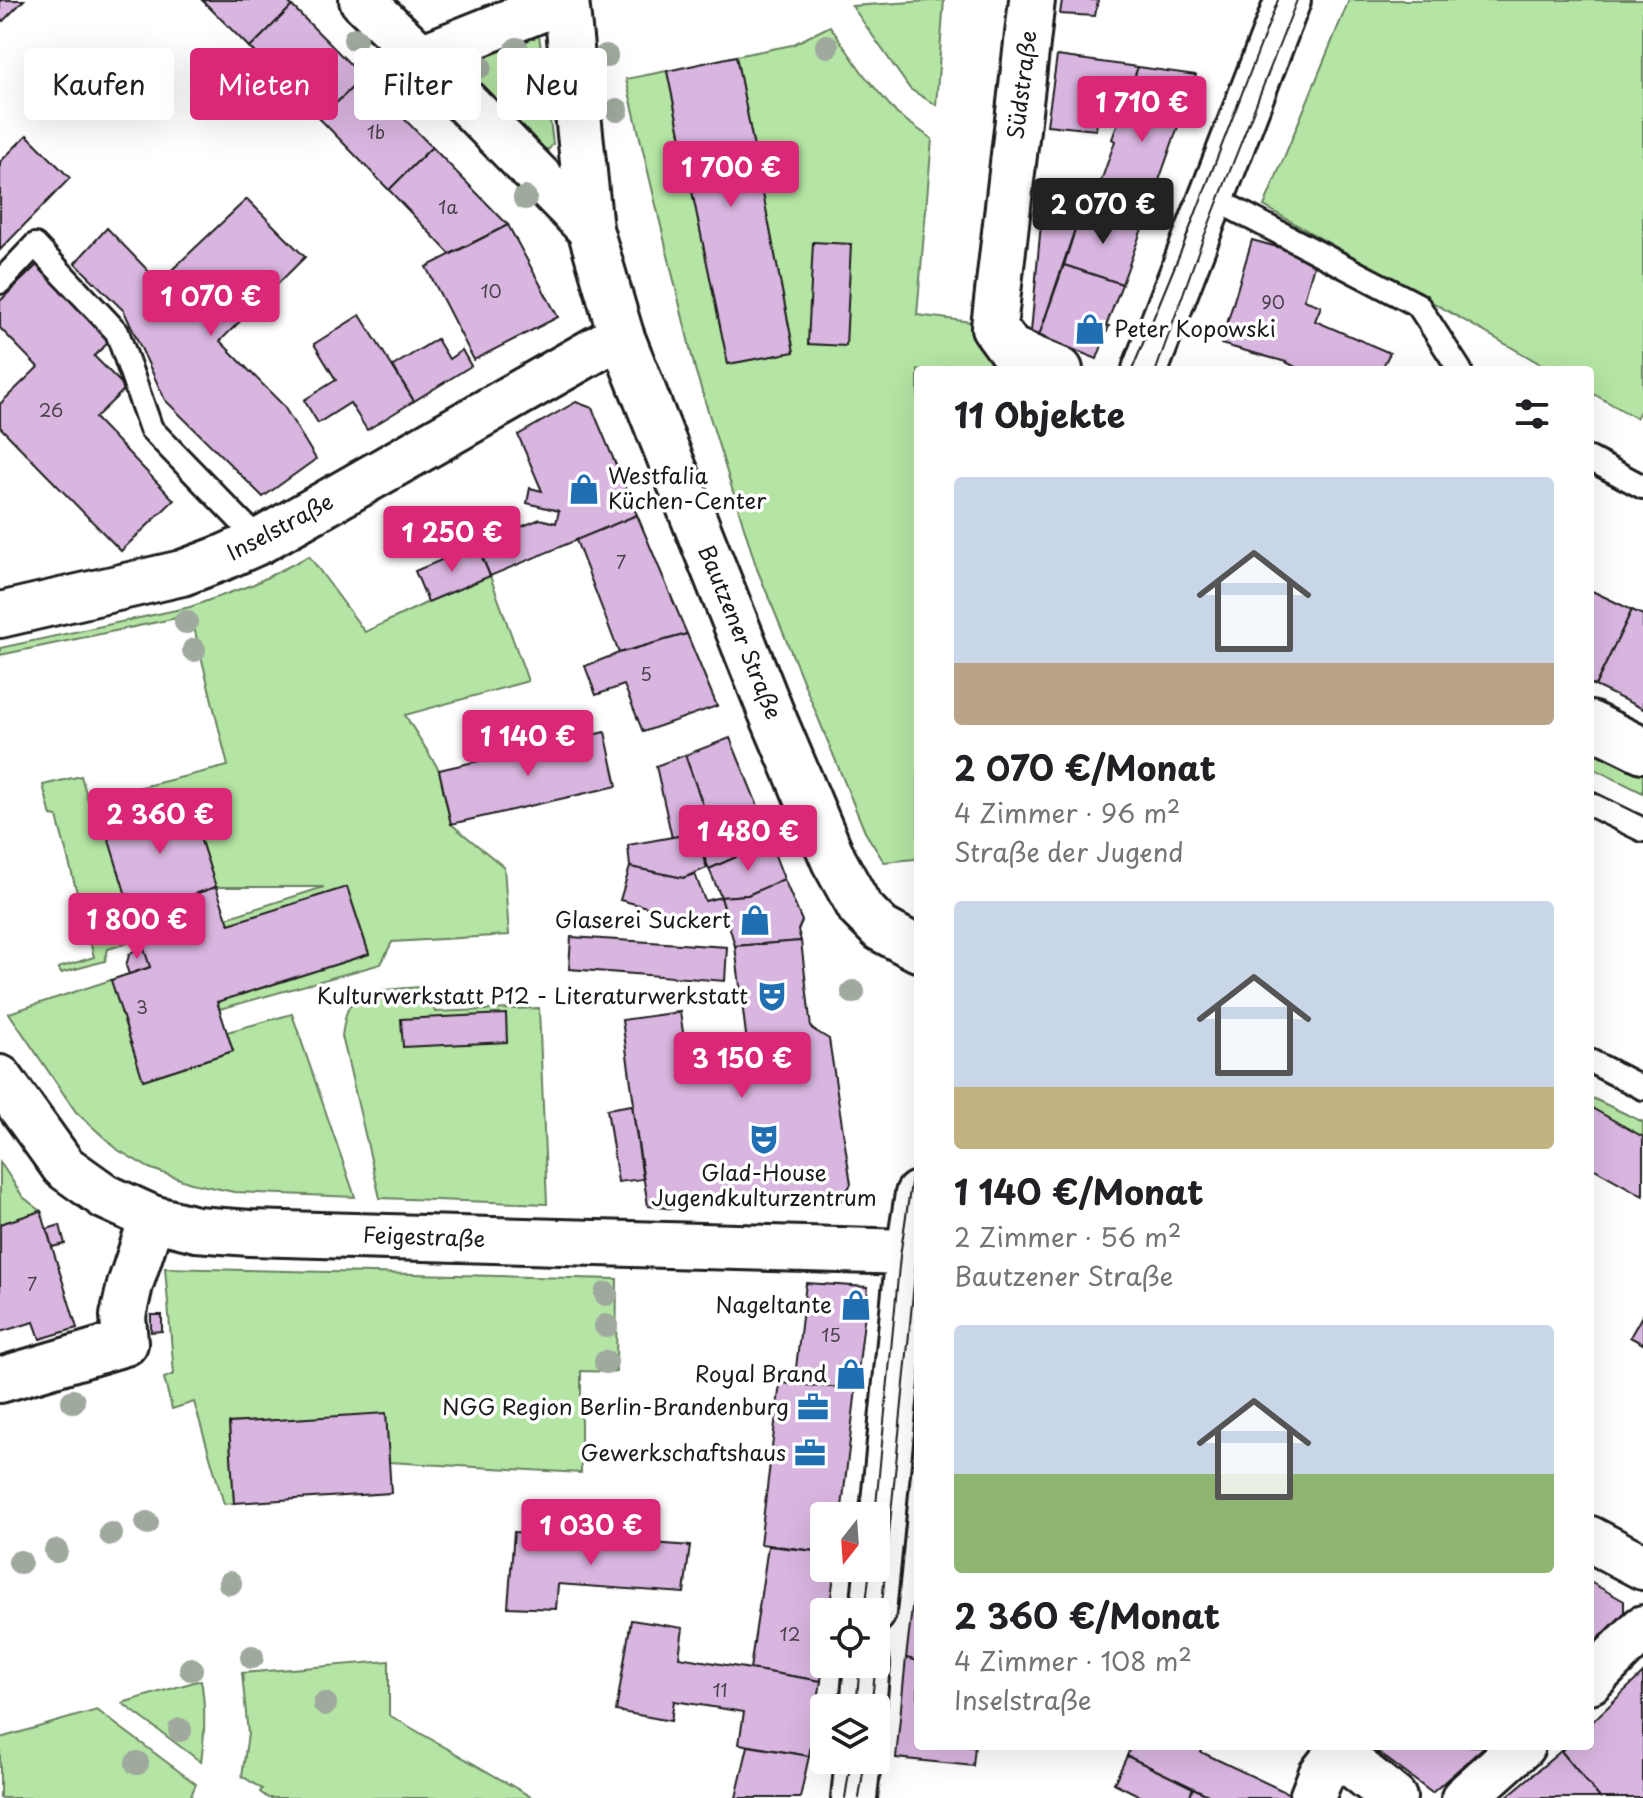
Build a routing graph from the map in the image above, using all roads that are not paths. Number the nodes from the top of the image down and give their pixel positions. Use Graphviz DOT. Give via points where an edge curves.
graph roads {
  1 [pos="362,0"];
  2 [pos="565,0"];
  3 [pos="1032,0"];
  4 [pos="1288,0"];
  5 [pos="412,48"];
  6 [pos="444,48"];
  7 [pos="481,118"];
  8 [pos="1211,197"];
  9 [pos="590,229"];
  10 [pos="0,282"];
  11 [pos="621,335"];
  12 [pos="1050,366"];
  13 [pos="1147,366"];
  14 [pos="1457,366"];
  15 [pos="1594,461"];
  16 [pos="1643,487"];
  17 [pos="260,541"];
  18 [pos="2,607"];
  19 [pos="1594,726"];
  20 [pos="1643,750"];
  21 [pos="1594,806"];
  22 [pos="1643,830"];
  23 [pos="914,947"];
  24 [pos="1594,1063"];
  25 [pos="0,1078"];
  26 [pos="1643,1088"];
  27 [pos="152,1218"];
  28 [pos="914,1220"];
  29 [pos="909,1252"];
  30 [pos="0,1380"];
  31 [pos="1594,1541"];
  32 [pos="1643,1567"];
  33 [pos="874,1598"];
  34 [pos="1643,1628"];
  35 [pos="1594,1677"];
  36 [pos="1518,1750"];
  37 [pos="857,1774"];
  38 [pos="854,1798"];
  39 [pos="1312,1798"];
  40 [pos="1394,1798"];
  41 [pos="1464,1798"];
  1 -- 5 [label="street"];
  2 -- 6 [label="street"];
  2 -- 9 [label="street, Bautzener Straße"];
  3 -- 12 [label="street, Südstraße" via="994,327 1010,349"];
  4 -- 8 [label="street"];
  7 -- 9 [label="street"];
  8 -- 13 [label="street"];
  8 -- 14 [label="lane" via="1418,305"];
  9 -- 11 [label="street, Bautzener Straße"];
  10 -- 17 [label="lane" via="35,245 117,332 151,429"];
  11 -- 17 [label="street, Inselstraße"];
  11 -- 23 [label="street, Bautzener Straße" via="834,861 860,908 881,929"];
  15 -- 16 [label="lane"];
  17 -- 18 [label="street, Inselstraße" via="182,573"];
  19 -- 20 [label="street"];
  21 -- 22 [label="lane"];
  24 -- 26 [label="lane"];
  25 -- 27 [label="street, Feigestraße" via="64,1167 106,1197"];
  27 -- 29 [label="street, Feigestraße" via="196,1229 250,1233"];
  27 -- 30 [label="street" via="123,1316 125,1343"];
  28 -- 29 [label="street"];
  29 -- 33 [label="street"];
  31 -- 32 [label="street"];
  34 -- 35 [label="street"];
  36 -- 41 [label="street"];
  37 -- 38 [label="street"];
  39 -- 40 [label="street" via="1332,1761 1349,1762"];
}
